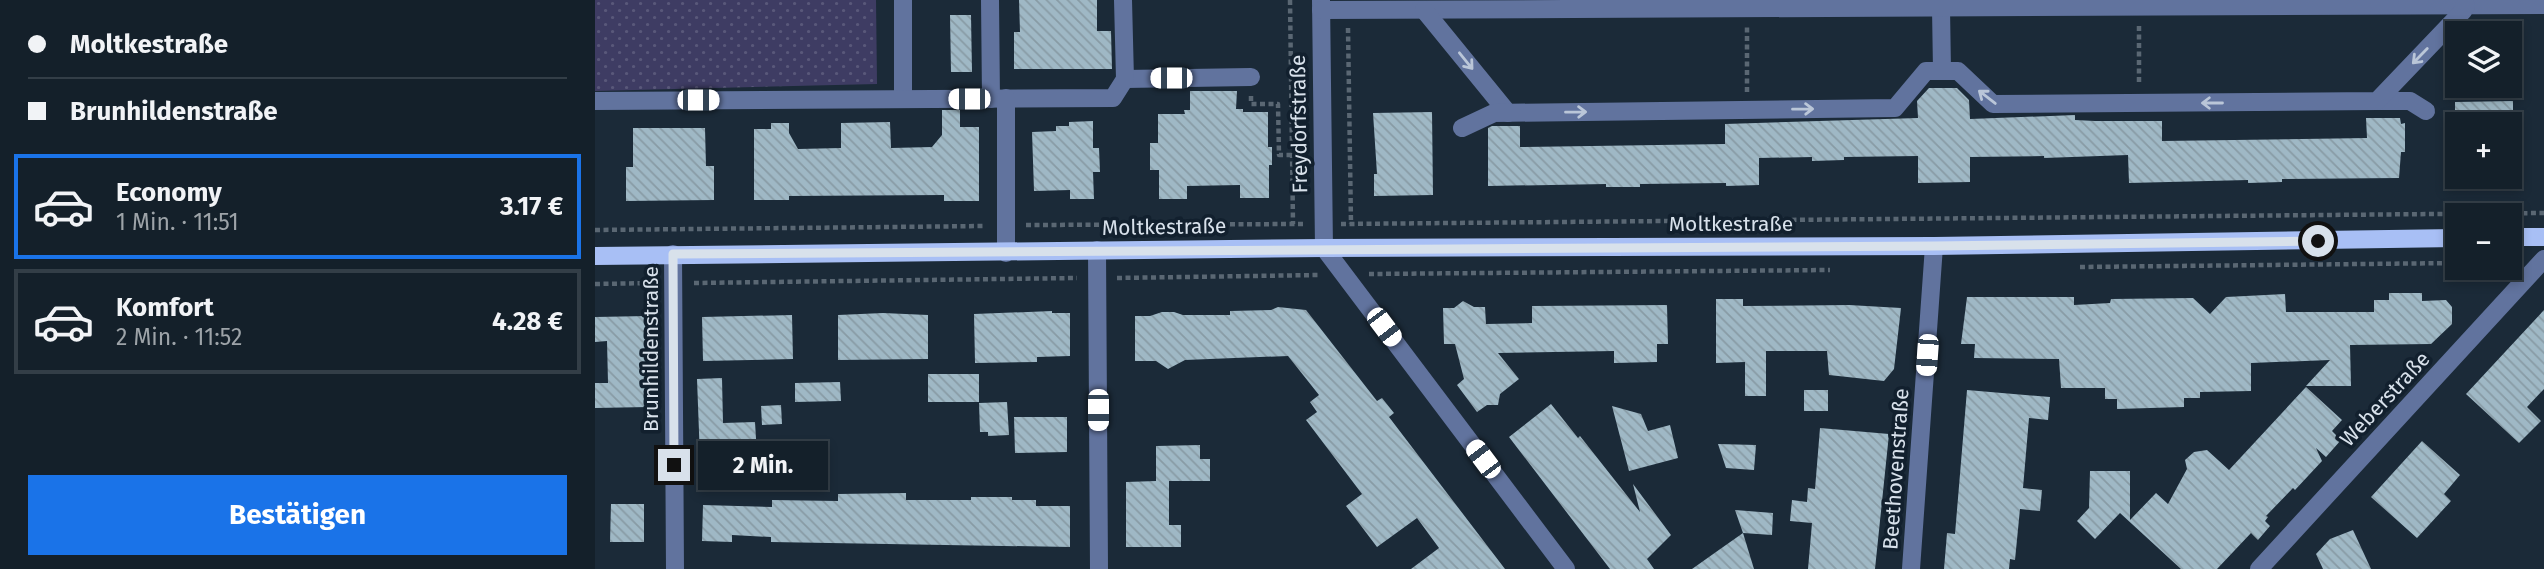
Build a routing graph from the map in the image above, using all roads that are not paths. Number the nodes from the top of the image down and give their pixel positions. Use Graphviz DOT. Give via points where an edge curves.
graph roads {
  1 [pos="903,0"];
  2 [pos="990,0"];
  3 [pos="1123,0"];
  4 [pos="2465,3"];
  5 [pos="1810,4"];
  6 [pos="2077,4"];
  7 [pos="2197,4"];
  8 [pos="1321,5"];
  9 [pos="2544,5"];
  10 [pos="1941,8"];
  11 [pos="1424,10"];
  12 [pos="1942,71"];
  13 [pos="1251,77"];
  14 [pos="1125,79"];
  15 [pos="903,99"];
  16 [pos="999,99"];
  17 [pos="595,101"];
  18 [pos="2377,102"];
  19 [pos="2426,111"];
  20 [pos="1508,113"];
  21 [pos="1462,128"];
  22 [pos="2522,237"];
  23 [pos="2544,237"];
  24 [pos="2445,238"];
  25 [pos="1934,246"];
  26 [pos="1324,248"];
  27 [pos="1097,250"];
  28 [pos="1006,253"];
  29 [pos="673,254"];
  30 [pos="595,256"];
  31 [pos="2544,259"];
  32 [pos="675,569"];
  33 [pos="1099,569"];
  34 [pos="1566,569"];
  35 [pos="1911,569"];
  36 [pos="2259,569"];
  1 -- 15 [label="street"];
  2 -- 16 [label="street"];
  3 -- 14 [label="street"];
  4 -- 7 [label="street"];
  4 -- 9 [label="street"];
  4 -- 18 [label="street, one-way"];
  5 -- 10 [label="street"];
  5 -- 11 [label="street" via="1747,9"];
  6 -- 7 [label="street" via="2139,8"];
  6 -- 10 [label="street"];
  8 -- 11 [label="street" via="1348,10"];
  8 -- 26 [label="street, Freydorfstraße"];
  10 -- 12 [label="street"];
  11 -- 20 [label="street, one-way"];
  18 -- 12 [label="street, one-way" via="1993,104 1958,71"];
  20 -- 12 [label="street, one-way" via="1895,108 1926,71"];
  13 -- 14 [label="street"];
  14 -- 16 [label="street" via="1113,97"];
  15 -- 16 [label="street"];
  15 -- 17 [label="street"];
  16 -- 28 [label="street"];
  18 -- 19 [label="street" via="2410,101"];
  20 -- 21 [label="street" via="1494,113"];
  22 -- 23 [label="main road"];
  24 -- 25 [label="main road, Moltkestraße"];
  25 -- 26 [label="main road, Moltkestraße"];
  25 -- 35 [label="street, Beethovenstraße"];
  26 -- 27 [label="main road, Moltkestraße"];
  26 -- 34 [label="street"];
  27 -- 28 [label="main road, Moltkestraße"];
  27 -- 33 [label="street"];
  28 -- 29 [label="main road, Moltkestraße"];
  29 -- 30 [label="main road, Moltkestraße"];
  29 -- 32 [label="street, Brunhildenstraße"];
  31 -- 36 [label="street, Weberstraße"];
}
